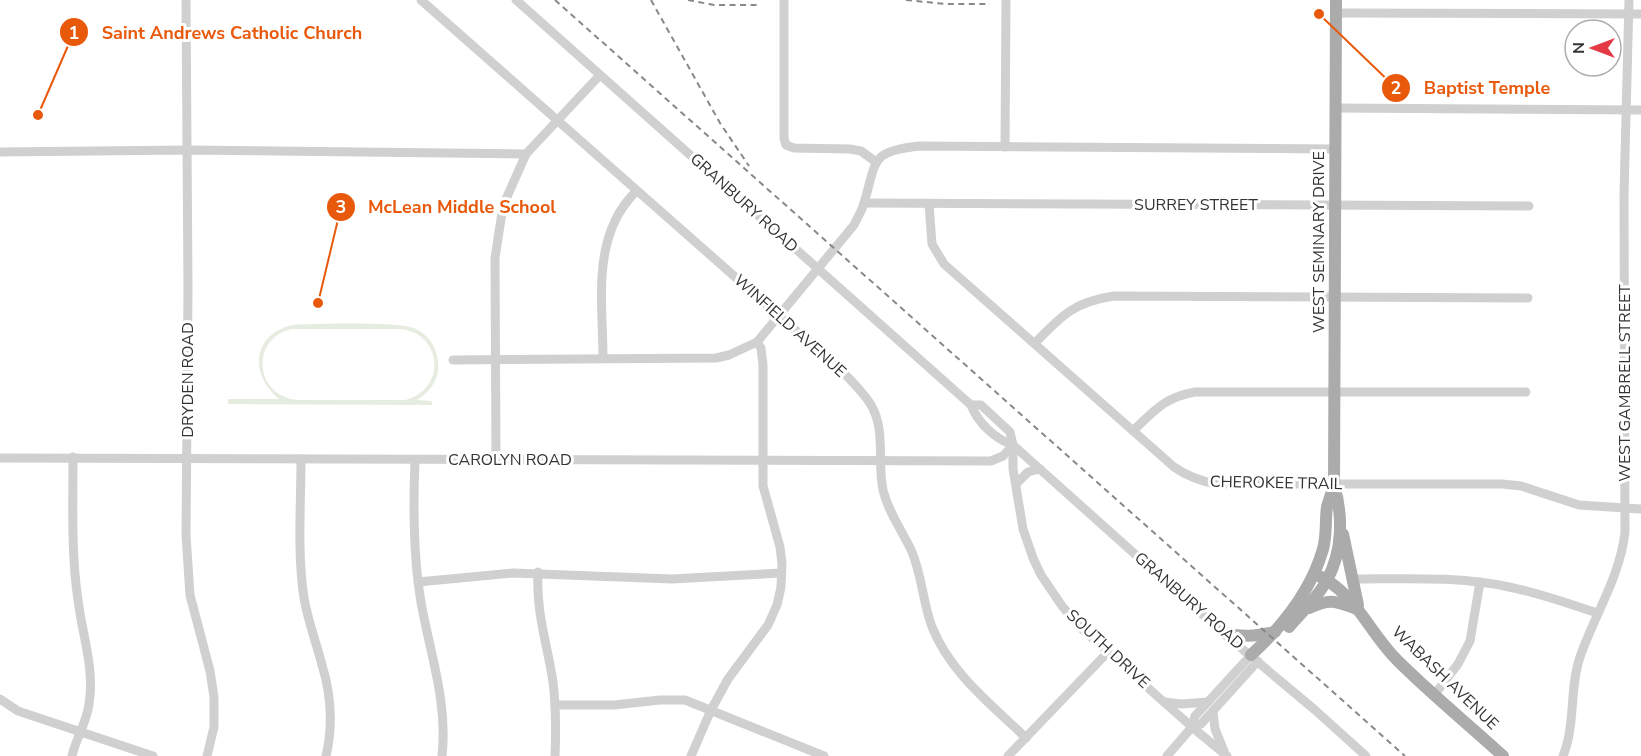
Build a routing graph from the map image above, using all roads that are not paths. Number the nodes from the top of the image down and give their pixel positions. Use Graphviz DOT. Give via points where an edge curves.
graph roads {
  1 [pos="186,0"];
  2 [pos="421,0"];
  3 [pos="516,0"];
  4 [pos="784,0"];
  5 [pos="1006,0"];
  6 [pos="1629,0"];
  7 [pos="1336,6"];
  8 [pos="1629,14"];
  9 [pos="1641,14"];
  10 [pos="600,75"];
  11 [pos="1336,108"];
  12 [pos="1627,110"];
  13 [pos="1641,110"];
  14 [pos="558,121"];
  15 [pos="1005,147"];
  16 [pos="1336,149"];
  17 [pos="188,150"];
  18 [pos="0,152"];
  19 [pos="526,154"];
  20 [pos="876,162"];
  21 [pos="636,190"];
  22 [pos="864,203"];
  23 [pos="929,204"];
  24 [pos="1335,206"];
  25 [pos="1529,206"];
  26 [pos="817,268"];
  27 [pos="1335,298"];
  28 [pos="1528,298"];
  29 [pos="778,315"];
  30 [pos="757,342"];
  31 [pos="1035,343"];
  32 [pos="603,358"];
  33 [pos="453,360"];
  34 [pos="496,360"];
  35 [pos="1526,392"];
  36 [pos="1335,393"];
  37 [pos="1133,431"];
  38 [pos="1013,445"];
  39 [pos="188,457"];
  40 [pos="0,458"];
  41 [pos="73,458"];
  42 [pos="301,459"];
  43 [pos="415,460"];
  44 [pos="496,460"];
  45 [pos="763,461"];
  46 [pos="881,462"];
  47 [pos="1040,469"];
  48 [pos="1017,483"];
  49 [pos="1334,485"];
  50 [pos="1626,509"];
  51 [pos="1641,509"];
  52 [pos="1340,522"];
  53 [pos="538,572"];
  54 [pos="781,573"];
  55 [pos="1315,574"];
  56 [pos="1327,579"];
  57 [pos="1352,579"];
  58 [pos="418,582"];
  59 [pos="1480,582"];
  60 [pos="1359,609"];
  61 [pos="1303,611"];
  62 [pos="1599,613"];
  63 [pos="1276,631"];
  64 [pos="1222,632"];
  65 [pos="1108,652"];
  66 [pos="1255,658"];
  67 [pos="1435,694"];
  68 [pos="0,699"];
  69 [pos="1164,702"];
  70 [pos="1208,702"];
  71 [pos="555,705"];
  72 [pos="711,710"];
  73 [pos="1213,712"];
  74 [pos="1192,728"];
  75 [pos="81,732"];
  76 [pos="1026,738"];
  77 [pos="806,752"];
  78 [pos="72,756"];
  79 [pos="153,756"];
  80 [pos="207,756"];
  81 [pos="326,756"];
  82 [pos="442,756"];
  83 [pos="555,756"];
  84 [pos="691,756"];
  85 [pos="824,756"];
  86 [pos="1008,756"];
  87 [pos="1167,756"];
  88 [pos="1227,756"];
  89 [pos="1366,756"];
  90 [pos="1503,756"];
  91 [pos="1563,756"];
  1 -- 17 [label="street, DRYDEN ROAD"];
  2 -- 14 [label="street, WINFIELD AVENUE"];
  3 -- 10 [label="street, GRANBURY ROAD"];
  4 -- 20 [label="street" via="786,145 861,151"];
  5 -- 15 [label="street"];
  6 -- 8 [label="street, WEST GAMBRELL STREET"];
  7 -- 8 [label="street"];
  7 -- 11 [label="main road, WEST SEMINARY DRIVE"];
  8 -- 9 [label="street"];
  8 -- 12 [label="street, WEST GAMBRELL STREET"];
  10 -- 14 [label="street"];
  10 -- 26 [label="street, GRANBURY ROAD"];
  11 -- 12 [label="street"];
  11 -- 16 [label="main road, WEST SEMINARY DRIVE"];
  12 -- 13 [label="street"];
  12 -- 50 [label="street, WEST GAMBRELL STREET"];
  14 -- 19 [label="street"];
  14 -- 21 [label="street, WINFIELD AVENUE"];
  15 -- 16 [label="street"];
  15 -- 20 [label="street" via="905,147 892,150"];
  16 -- 24 [label="main road, WEST SEMINARY DRIVE"];
  17 -- 18 [label="street"];
  17 -- 19 [label="street"];
  17 -- 39 [label="street, DRYDEN ROAD"];
  19 -- 34 [label="street" via="499,223 495,258"];
  20 -- 22 [label="street"];
  21 -- 29 [label="street, WINFIELD AVENUE"];
  21 -- 32 [label="street" via="615,220 602,269"];
  22 -- 23 [label="street, SURREY STREET"];
  22 -- 26 [label="street" via="854,225"];
  23 -- 24 [label="street, SURREY STREET"];
  23 -- 31 [label="street, CHEROKEE TRAIL" via="932,244 944,264"];
  24 -- 25 [label="street, SURREY STREET"];
  24 -- 27 [label="main road, WEST SEMINARY DRIVE"];
  26 -- 29 [label="street"];
  26 -- 38 [label="street, GRANBURY ROAD" via="971,405 975,416 1001,441"];
  27 -- 28 [label="street"];
  27 -- 31 [label="street" via="1094,299 1063,314"];
  27 -- 36 [label="main road, WEST SEMINARY DRIVE"];
  29 -- 30 [label="street"];
  29 -- 46 [label="street, WINFIELD AVENUE" via="844,373 872,406 878,423"];
  30 -- 32 [label="street" via="716,358"];
  30 -- 45 [label="street" via="763,365"];
  31 -- 37 [label="street, CHEROKEE TRAIL"];
  32 -- 34 [label="street"];
  33 -- 34 [label="street"];
  34 -- 44 [label="street"];
  35 -- 36 [label="street"];
  36 -- 37 [label="street" via="1183,394 1158,406"];
  36 -- 49 [label="main road, WEST SEMINARY DRIVE"];
  37 -- 49 [label="street, CHEROKEE TRAIL" via="1174,467 1202,481"];
  38 -- 46 [label="street, CAROLYN ROAD" via="1003,456 991,461"];
  38 -- 47 [label="street, GRANBURY ROAD"];
  38 -- 48 [label="street, SOUTH DRIVE"];
  39 -- 41 [label="street, CAROLYN ROAD"];
  39 -- 42 [label="street, CAROLYN ROAD"];
  39 -- 80 [label="street, DRYDEN ROAD" via="186,535 190,595 214,697 214,727"];
  40 -- 41 [label="street, CAROLYN ROAD"];
  41 -- 75 [label="street" via="77,599 90,690"];
  42 -- 43 [label="street, CAROLYN ROAD"];
  42 -- 81 [label="street" via="302,579 306,611 329,697"];
  43 -- 44 [label="street, CAROLYN ROAD"];
  43 -- 58 [label="street"];
  44 -- 45 [label="street, CAROLYN ROAD"];
  45 -- 46 [label="street, CAROLYN ROAD"];
  45 -- 54 [label="street" via="763,486 780,547"];
  46 -- 76 [label="street, WINFIELD AVENUE" via="883,491 913,553 932,625 946,657 972,688"];
  47 -- 48 [label="street" via="1028,472"];
  47 -- 64 [label="street, GRANBURY ROAD"];
  48 -- 65 [label="street, SOUTH DRIVE" via="1023,529 1041,576 1084,631"];
  49 -- 50 [label="street, CHEROKEE TRAIL" via="1502,484 1521,486 1580,505"];
  49 -- 52 [label="main road, WEST SEMINARY DRIVE"];
  49 -- 55 [label="main road, WEST SEMINARY DRIVE" via="1327,507 1324,548"];
  50 -- 51 [label="street, CHEROKEE TRAIL"];
  50 -- 62 [label="street, WEST GAMBRELL STREET" via="1624,547"];
  52 -- 56 [label="main road, WEST SEMINARY DRIVE" via="1336,556"];
  52 -- 57 [label="main road"];
  53 -- 54 [label="street" via="663,579"];
  53 -- 58 [label="street"];
  53 -- 71 [label="street" via="538,608"];
  54 -- 72 [label="street" via="777,605 768,625 728,679"];
  55 -- 56 [label="main road, WABASH AVENUE"];
  55 -- 63 [label="main road, WEST SEMINARY DRIVE"];
  56 -- 60 [label="main road, WABASH AVENUE"];
  56 -- 61 [label="main road, WEST SEMINARY DRIVE"];
  57 -- 59 [label="street"];
  57 -- 60 [label="main road"];
  58 -- 82 [label="street" via="442,702"];
  59 -- 62 [label="street"];
  59 -- 67 [label="street" via="1470,640"];
  60 -- 61 [label="main road" via="1326,600"];
  60 -- 67 [label="main road, WABASH AVENUE" via="1391,653"];
  61 -- 66 [label="main road, WEST SEMINARY DRIVE"];
  62 -- 91 [label="street, WEST GAMBRELL STREET" via="1578,665 1570,734"];
  63 -- 64 [label="main road" via="1251,637"];
  63 -- 66 [label="main road, WEST SEMINARY DRIVE"];
  64 -- 66 [label="street, GRANBURY ROAD"];
  65 -- 69 [label="street, SOUTH DRIVE"];
  65 -- 76 [label="street"];
  66 -- 70 [label="street, WEST SEMINARY DRIVE"];
  66 -- 73 [label="street, WEST SEMINARY DRIVE"];
  66 -- 89 [label="street, GRANBURY ROAD"];
  67 -- 90 [label="main road, WABASH AVENUE"];
  68 -- 75 [label="street" via="18,711"];
  69 -- 70 [label="street"];
  69 -- 74 [label="street, SOUTH DRIVE"];
  70 -- 74 [label="street, WEST SEMINARY DRIVE" via="1195,716"];
  71 -- 72 [label="street" via="685,700"];
  71 -- 83 [label="street"];
  72 -- 77 [label="street"];
  72 -- 84 [label="street"];
  73 -- 74 [label="street, WEST SEMINARY DRIVE"];
  73 -- 88 [label="street" via="1219,743"];
  74 -- 87 [label="street, WEST SEMINARY DRIVE"];
  74 -- 88 [label="street, SOUTH DRIVE"];
  75 -- 78 [label="street"];
  75 -- 79 [label="street"];
  76 -- 86 [label="street"];
  77 -- 85 [label="street"];
}
